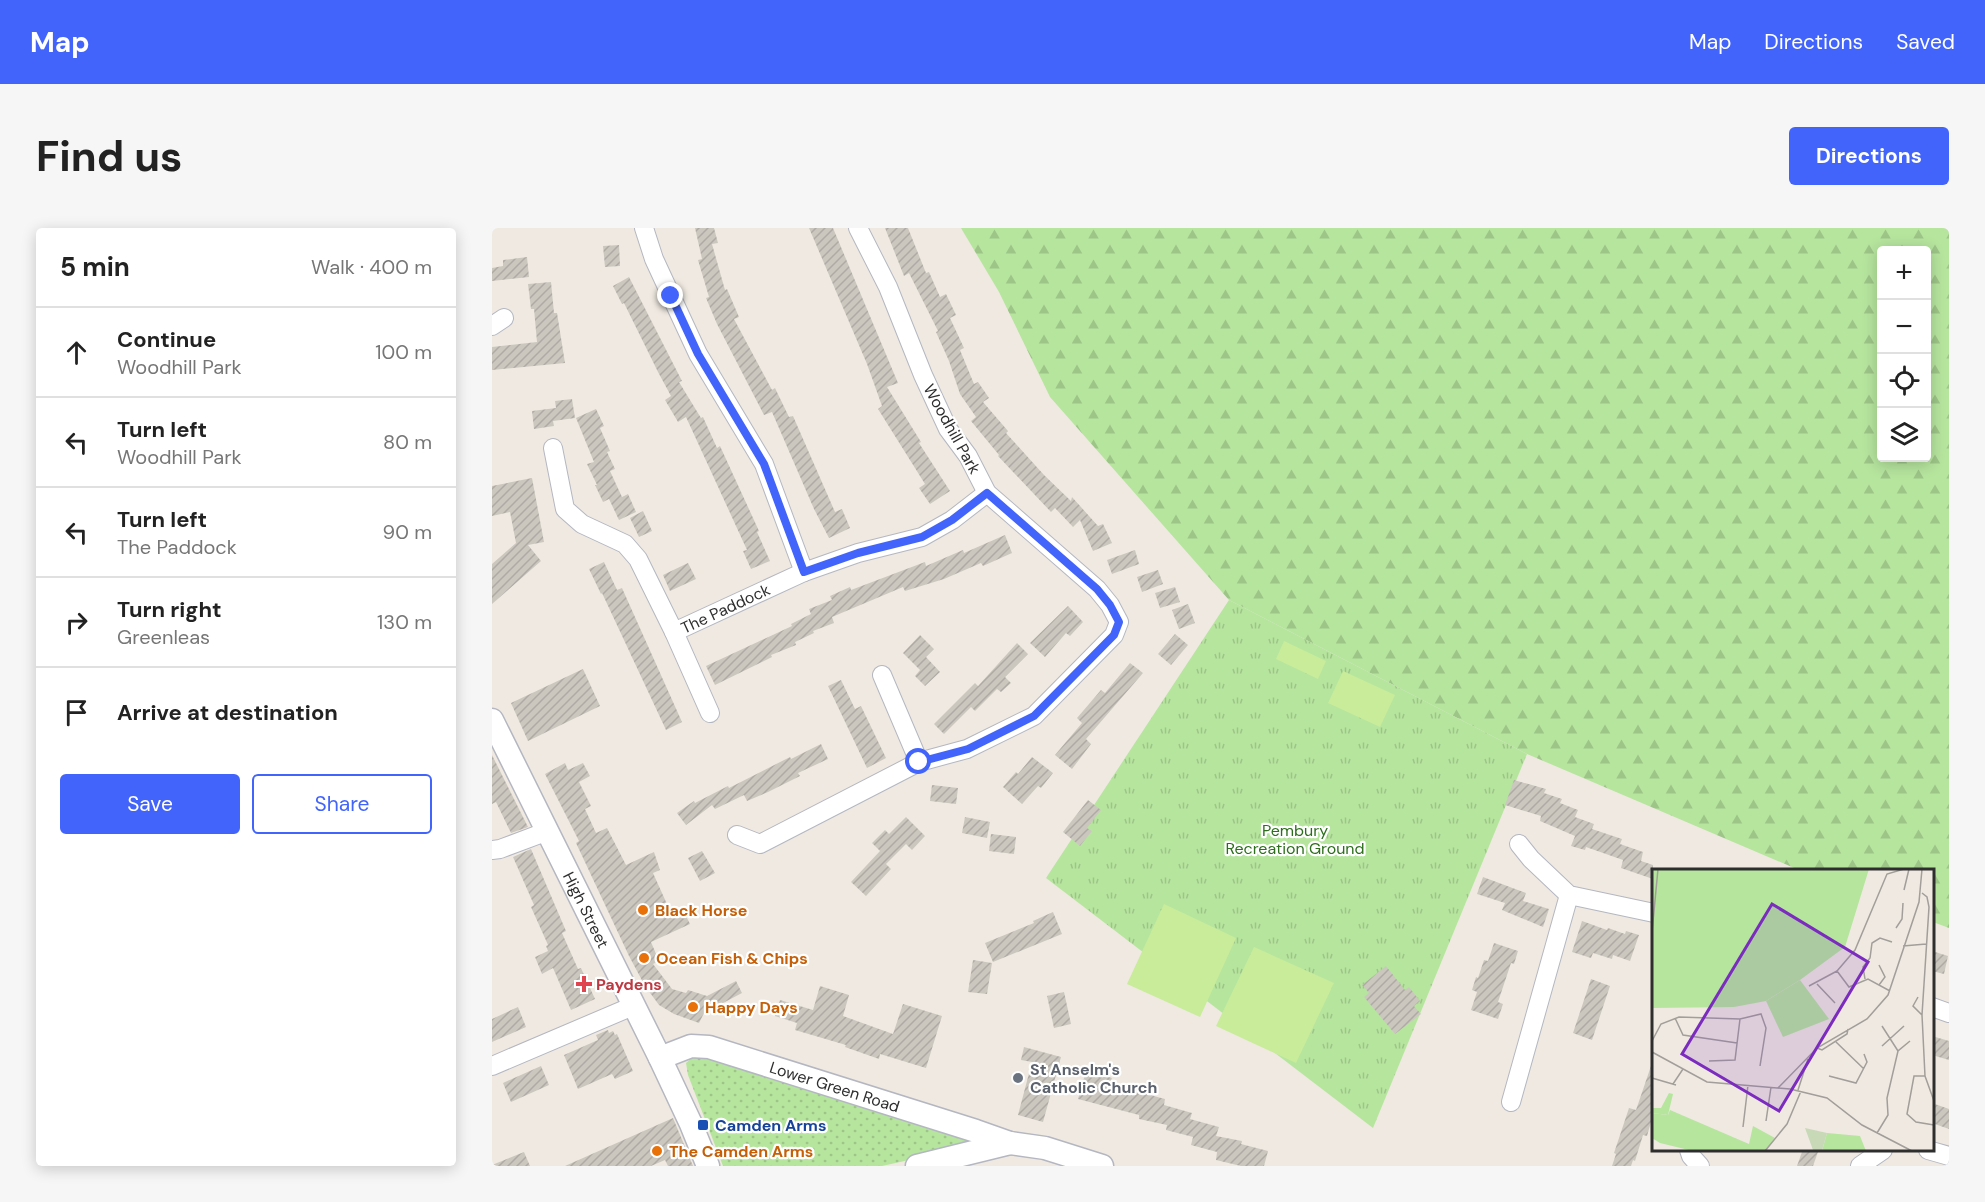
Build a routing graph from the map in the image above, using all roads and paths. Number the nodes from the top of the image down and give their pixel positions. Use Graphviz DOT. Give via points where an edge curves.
graph roads {
  1 [pos="644,228"];
  2 [pos="858,228"];
  3 [pos="553,448"];
  4 [pos="987,493"];
  5 [pos="804,572"];
  6 [pos="674,632"];
  7 [pos="882,675"];
  8 [pos="710,713"];
  9 [pos="492,720"];
  10 [pos="919,762"];
  11 [pos="548,831"];
  12 [pos="737,835"];
  13 [pos="1519,844"];
  14 [pos="492,850"];
  15 [pos="1569,895"];
  16 [pos="1652,913"];
  17 [pos="633,1006"];
  18 [pos="1934,1008"];
  19 [pos="1949,1012"];
  20 [pos="660,1058"];
  21 [pos="492,1066"];
  22 [pos="1512,1102"];
  23 [pos="1010,1143"];
  24 [pos="1690,1151"];
  25 [pos="1880,1151"];
  26 [pos="1934,1151"];
  27 [pos="1949,1156"];
  28 [pos="708,1166"];
  29 [pos="917,1166"];
  30 [pos="1102,1166"];
  31 [pos="1700,1166"];
  32 [pos="1860,1166"];
  1 -- 5 [label="street" via="654,259 698,354 764,464"];
  2 -- 4 [label="street, Woodhill Park" via="888,287 948,429 968,456"];
  3 -- 6 [label="street, The Paddock" via="565,509 582,524 625,544 638,559"];
  4 -- 5 [label="street, The Paddock" via="922,537"];
  4 -- 10 [label="street, Woodhill Park" via="1097,589 1119,622 1114,635 1034,716 968,749"];
  5 -- 6 [label="street, The Paddock"];
  6 -- 8 [label="street"];
  7 -- 10 [label="street"];
  9 -- 11 [label="street, High Street"];
  10 -- 12 [label="street, Woodhill Park" via="760,844"];
  11 -- 14 [label="street"];
  11 -- 17 [label="street, High Street"];
  13 -- 15 [label="street"];
  15 -- 16 [label="street"];
  15 -- 22 [label="street"];
  17 -- 20 [label="street, High Street"];
  17 -- 21 [label="street"];
  18 -- 19 [label="street"];
  20 -- 23 [label="street, Lower Green Road" via="691,1046 709,1047"];
  20 -- 28 [label="street, High Street"];
  23 -- 29 [label="street, Lower Green Road"];
  23 -- 30 [label="street, Lower Green Road" via="1045,1148"];
  24 -- 31 [label="street"];
  25 -- 32 [label="street"];
  26 -- 27 [label="street"];
}
